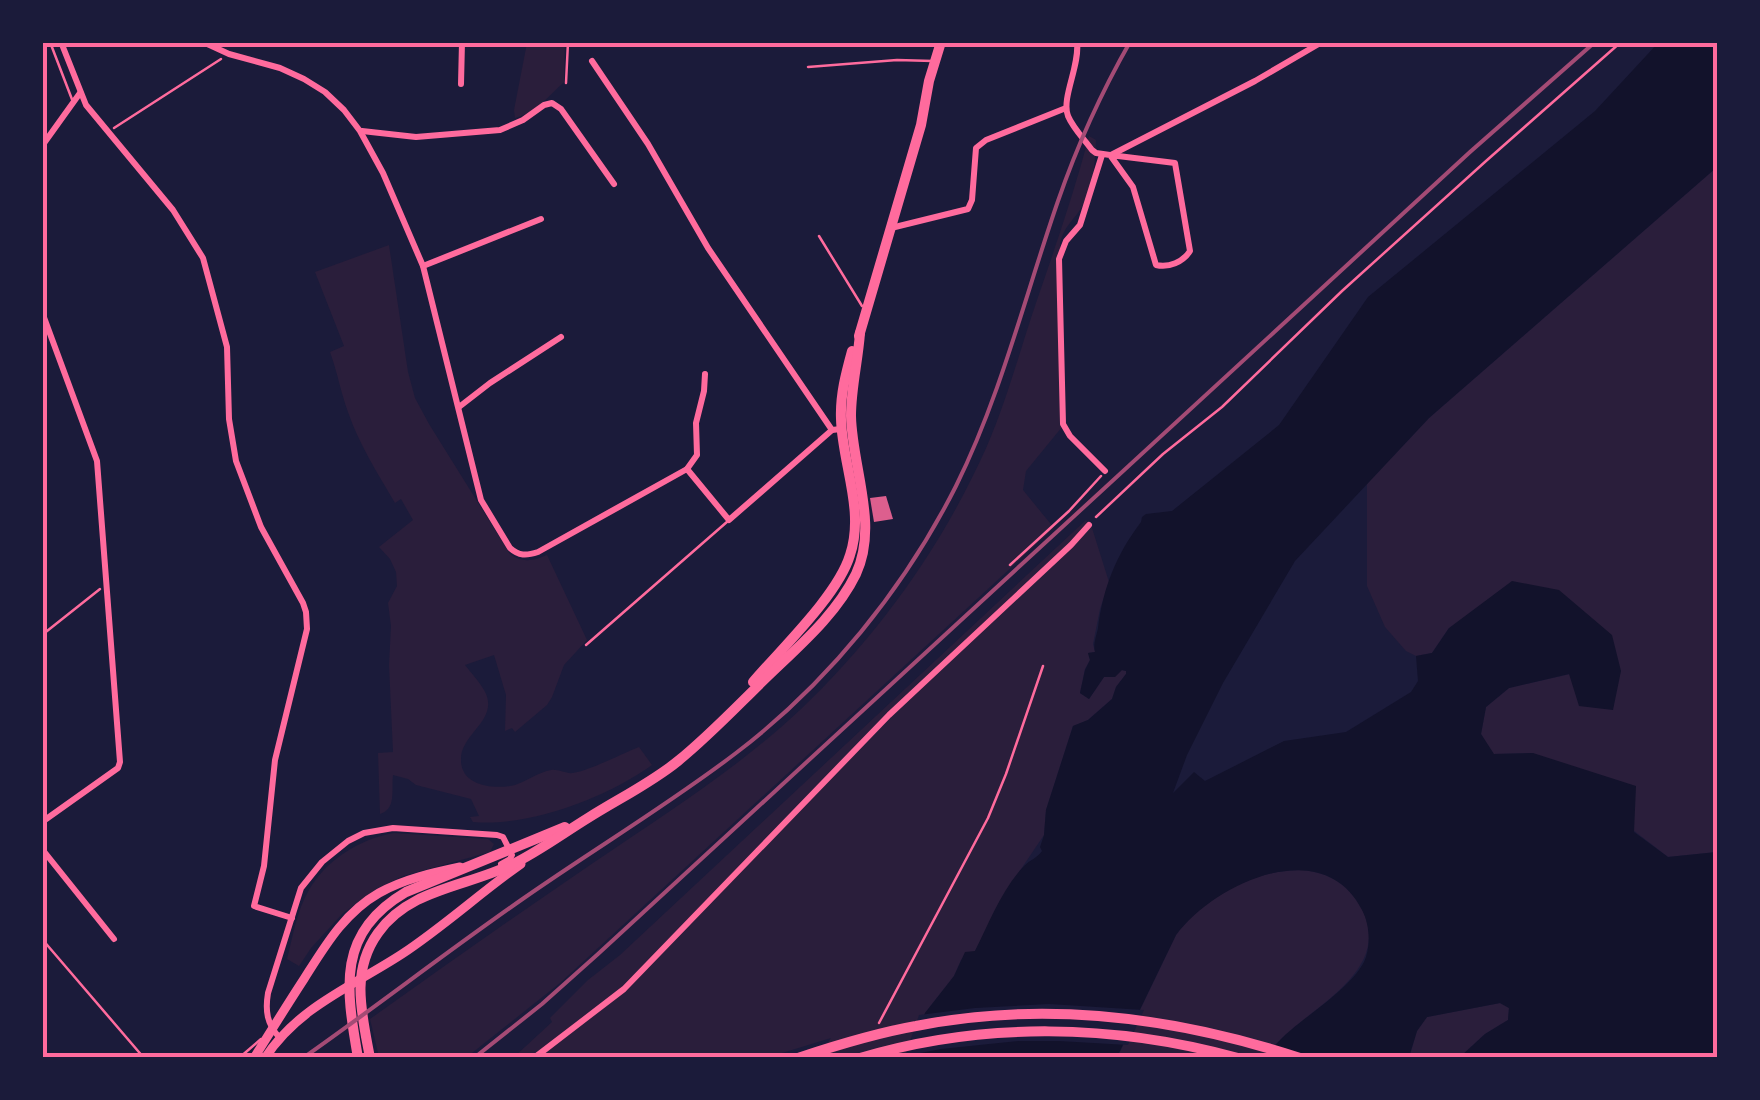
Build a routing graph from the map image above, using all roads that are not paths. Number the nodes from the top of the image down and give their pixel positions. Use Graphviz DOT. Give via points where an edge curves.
graph roads {
  1 [pos="50,42"];
  2 [pos="60,42"];
  3 [pos="204,42"];
  4 [pos="462,42"];
  5 [pos="941,42"];
  6 [pos="1078,42"];
  7 [pos="1322,42"];
  8 [pos="592,60"];
  9 [pos="935,62"];
  10 [pos="808,66"];
  11 [pos="460,84"];
  12 [pos="80,93"];
  13 [pos="74,102"];
  14 [pos="1066,108"];
  15 [pos="360,131"];
  16 [pos="42,146"];
  17 [pos="1106,155"];
  18 [pos="614,184"];
  19 [pos="541,219"];
  20 [pos="889,229"];
  21 [pos="818,236"];
  22 [pos="423,266"];
  23 [pos="42,312"];
  24 [pos="866,312"];
  25 [pos="561,336"];
  26 [pos="705,374"];
  27 [pos="458,407"];
  28 [pos="842,429"];
  29 [pos="687,469"];
  30 [pos="1105,471"];
  31 [pos="729,520"];
  32 [pos="1089,525"];
  33 [pos="586,644"];
  34 [pos="589,817"];
  35 [pos="42,822"];
  36 [pos="547,846"];
  37 [pos="42,849"];
  38 [pos="511,850"];
  39 [pos="482,861"];
  40 [pos="483,875"];
  41 [pos="292,918"];
  42 [pos="114,939"];
  43 [pos="276,1034"];
  44 [pos="239,1058"];
  45 [pos="254,1058"];
  46 [pos="266,1058"];
  47 [pos="358,1058"];
  48 [pos="370,1058"];
  49 [pos="534,1058"];
  50 [pos="798,1058"];
  51 [pos="860,1058"];
  52 [pos="1238,1058"];
  53 [pos="1300,1058"];
  1 -- 13 [label="lane"];
  2 -- 12 [label="street"];
  3 -- 15 [label="street" via="315,85"];
  4 -- 11 [label="street"];
  5 -- 9 [label="main road"];
  6 -- 14 [label="street"];
  7 -- 17 [label="street"];
  8 -- 28 [label="street" via="708,248"];
  9 -- 10 [label="lane"];
  9 -- 20 [label="main road"];
  12 -- 13 [label="street"];
  12 -- 41 [label="street" via="203,258 226,347 236,461 306,612 254,906"];
  13 -- 16 [label="street"];
  14 -- 17 [label="street" via="1089,146"];
  14 -- 20 [label="street" via="976,148 968,210"];
  15 -- 18 [label="street" via="416,138 500,130 552,103"];
  15 -- 22 [label="street"];
  17 -- 17 [label="street" via="1133,188 1156,266 1186,258 1175,163"];
  17 -- 30 [label="street" via="1080,225 1060,252 1064,424"];
  19 -- 22 [label="street"];
  20 -- 24 [label="main road"];
  21 -- 24 [label="lane"];
  22 -- 27 [label="street"];
  23 -- 35 [label="street" via="97,461 120,762"];
  24 -- 28 [label="main road" via="845,375"];
  25 -- 27 [label="street"];
  26 -- 29 [label="street" via="697,455"];
  27 -- 29 [label="street" via="481,500 510,548 522,555"];
  28 -- 31 [label="street"];
  28 -- 34 [label="main road" via="854,543 834,588 713,728 661,774"];
  29 -- 31 [label="street"];
  31 -- 33 [label="lane"];
  32 -- 49 [label="street" via="889,715 644,970"];
  34 -- 36 [label="main road"];
  34 -- 38 [label="main road"];
  36 -- 40 [label="main road"];
  36 -- 43 [label="main road" via="388,963"];
  37 -- 42 [label="street"];
  38 -- 39 [label="main road"];
  38 -- 40 [label="street" via="510,859"];
  38 -- 41 [label="street" via="497,835 409,828 364,833 310,875"];
  39 -- 43 [label="main road" via="405,881 358,908 329,940"];
  39 -- 47 [label="main road" via="396,898 364,930 348,982"];
  40 -- 48 [label="main road" via="409,904 374,938 359,986"];
  41 -- 43 [label="street" via="266,1003"];
  43 -- 44 [label="lane"];
  43 -- 45 [label="main road"];
  43 -- 46 [label="main road"];
  50 -- 53 [label="main road" via="918,1025 1066,1013 1186,1026"];
  51 -- 52 [label="main road" via="924,1042 1022,1031 1114,1034"];
}
